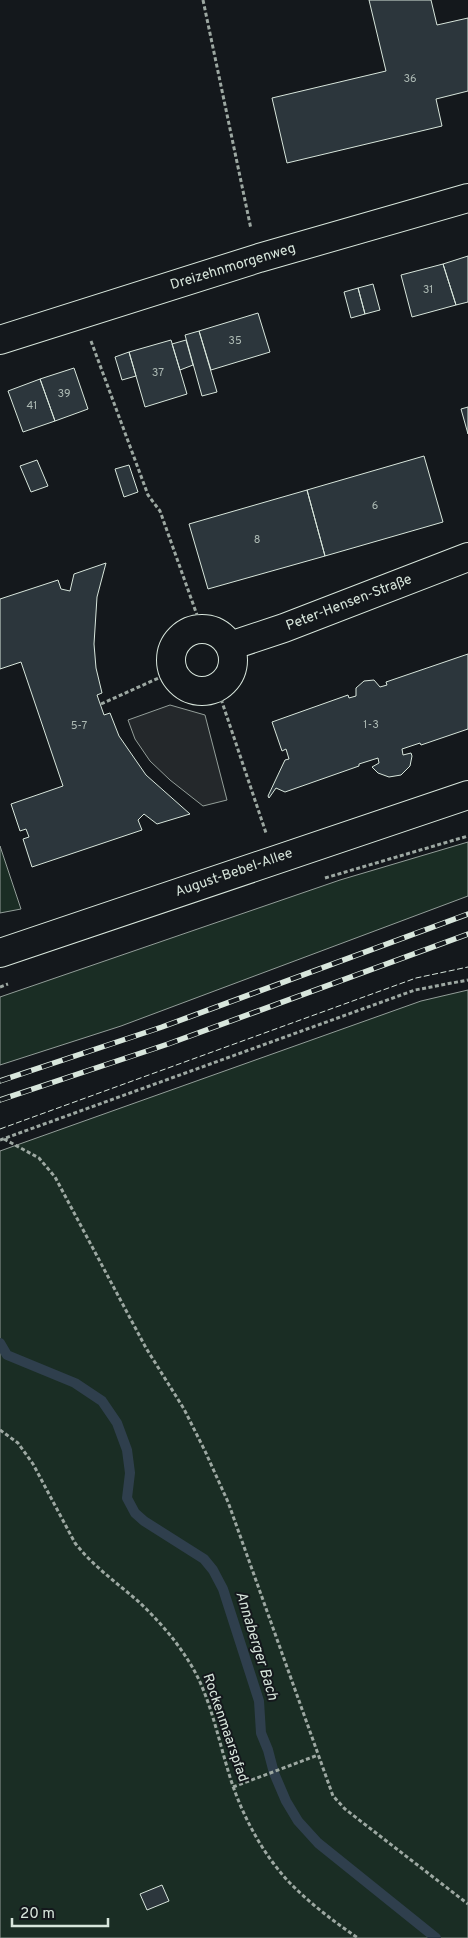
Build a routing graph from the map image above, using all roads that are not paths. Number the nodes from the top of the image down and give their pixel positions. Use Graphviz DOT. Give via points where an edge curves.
graph roads {
  1 [pos="468,198"];
  2 [pos="0,340"];
  3 [pos="468,557"];
  4 [pos="230,646"];
  5 [pos="468,795"];
  6 [pos="0,953"];
  1 -- 2 [label="street, Dreizehnmorgenweg" via="259,258"];
  3 -- 4 [label="street, Peter-Hensen-Straße"];
  4 -- 4 [label="street" via="232,668 217,687 207,690 190,688 172,672 171,656 178,639 187,633 202,629 213,631"];
  5 -- 6 [label="street, August-Bebel-Allee"];
}
